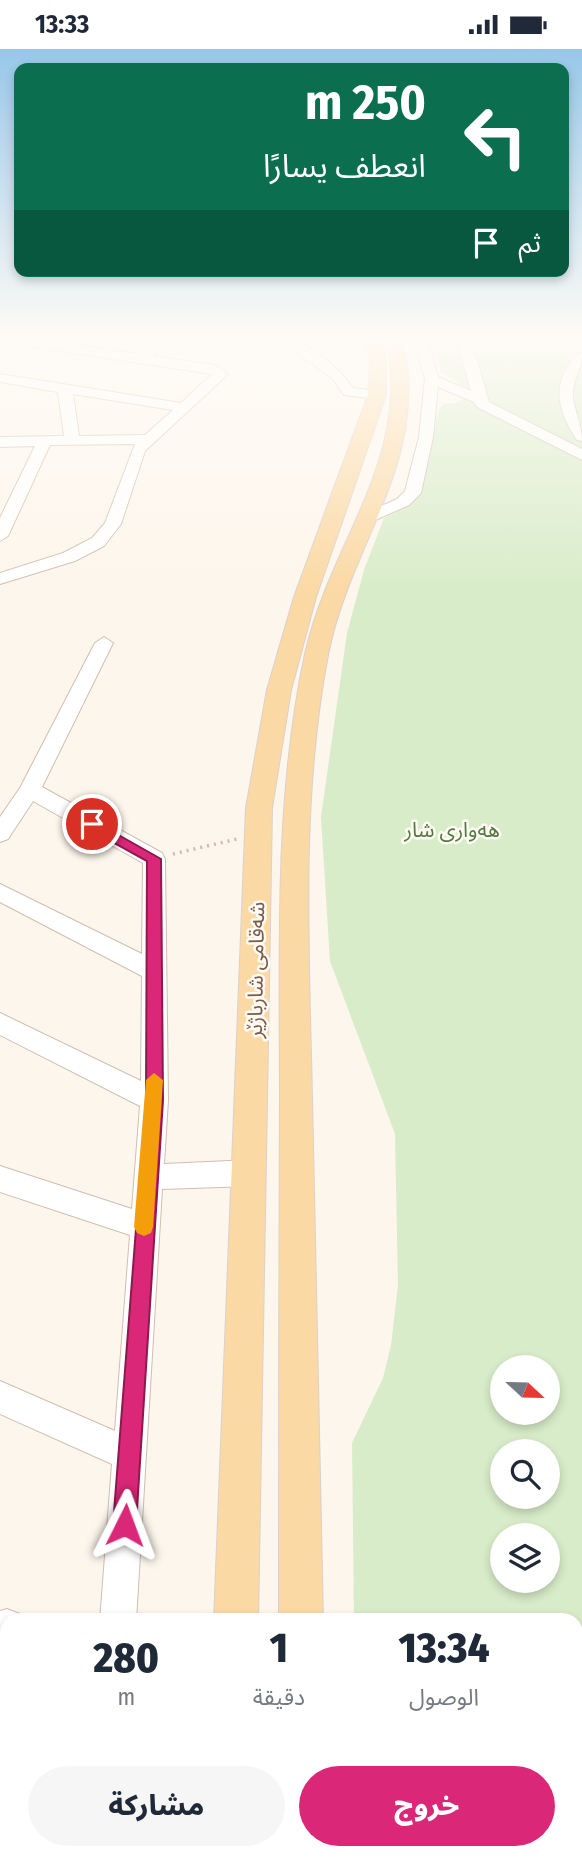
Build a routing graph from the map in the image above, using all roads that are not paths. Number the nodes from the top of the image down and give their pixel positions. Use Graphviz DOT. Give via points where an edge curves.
graph roads {
  1 [pos="70,422"];
  2 [pos="166,422"];
  3 [pos="368,422"];
  4 [pos="398,422"];
  5 [pos="428,422"];
  6 [pos="516,422"];
  7 [pos="572,422"];
  8 [pos="582,437"];
  9 [pos="147,439"];
  10 [pos="45,440"];
  11 [pos="72,440"];
  12 [pos="0,442"];
  13 [pos="582,455"];
  14 [pos="0,488"];
  15 [pos="23,488"];
  16 [pos="367,518"];
  17 [pos="0,536"];
  18 [pos="0,579"];
  19 [pos="104,643"];
  20 [pos="302,660"];
  21 [pos="30,790"];
  22 [pos="0,834"];
  23 [pos="0,892"];
  24 [pos="153,971"];
  25 [pos="0,1023"];
  26 [pos="155,1100"];
  27 [pos="251,1173"];
  28 [pos="148,1177"];
  29 [pos="0,1179"];
  30 [pos="144,1226"];
  31 [pos="0,1397"];
  32 [pos="129,1454"];
  33 [pos="119,1613"];
  34 [pos="236,1613"];
  35 [pos="301,1613"];
  1 -- 11 [label="street"];
  2 -- 9 [label="street"];
  3 -- 20 [label="main road, شەقامی شارباژێر" via="305,597"];
  4 -- 16 [label="main road, شەقامی شارباژێر"];
  5 -- 16 [label="street" via="413,493"];
  6 -- 13 [label="street"];
  7 -- 8 [label="street"];
  9 -- 11 [label="street"];
  9 -- 18 [label="street" via="138,449 106,534 84,551"];
  10 -- 11 [label="street"];
  10 -- 12 [label="street"];
  10 -- 15 [label="street"];
  14 -- 15 [label="street"];
  15 -- 17 [label="street"];
  16 -- 20 [label="main road, شەقامی شارباژێر"];
  19 -- 21 [label="street"];
  20 -- 27 [label="main road, شەقامی شارباژێر" via="276,703 260,808"];
  20 -- 35 [label="main road, شەقامی شارباژێر" via="295,939"];
  21 -- 22 [label="street"];
  21 -- 24 [label="street" via="154,859"];
  23 -- 24 [label="street"];
  24 -- 26 [label="street"];
  25 -- 26 [label="street"];
  26 -- 28 [label="street"];
  27 -- 28 [label="street"];
  27 -- 34 [label="main road, شەقامی شارباژێر"];
  28 -- 30 [label="street"];
  29 -- 30 [label="street"];
  30 -- 32 [label="street"];
  31 -- 32 [label="street"];
  32 -- 33 [label="street"];
}
